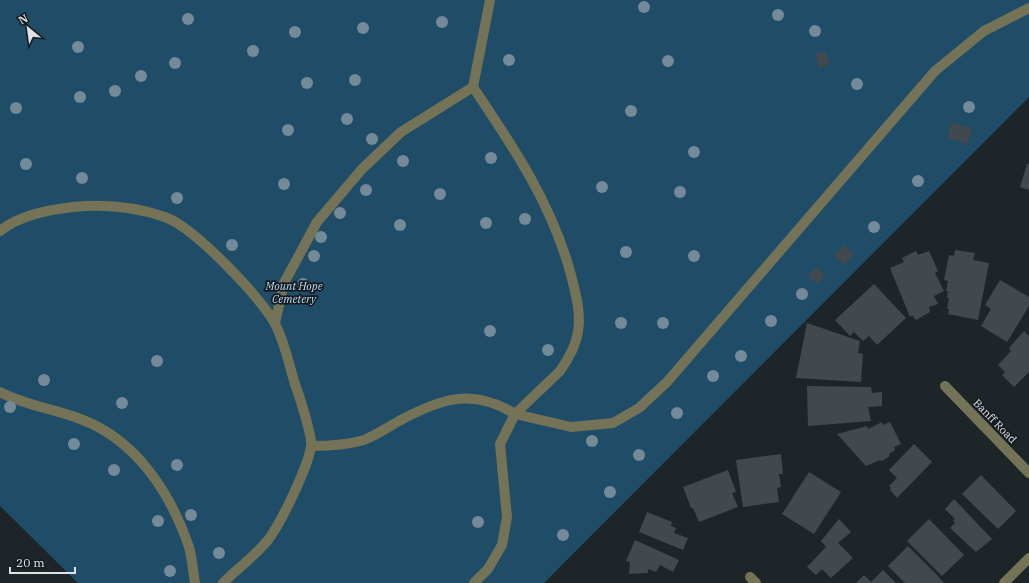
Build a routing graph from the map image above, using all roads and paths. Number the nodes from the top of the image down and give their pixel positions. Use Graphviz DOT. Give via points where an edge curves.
graph roads {
  1 [pos="490,0"];
  2 [pos="1029,8"];
  3 [pos="473,87"];
  4 [pos="0,231"];
  5 [pos="274,324"];
  6 [pos="945,386"];
  7 [pos="0,392"];
  8 [pos="515,414"];
  9 [pos="312,446"];
  10 [pos="1029,474"];
  11 [pos="1029,558"];
  12 [pos="195,583"];
  13 [pos="223,583"];
  14 [pos="474,583"];
  15 [pos="1004,583"];
  1 -- 3 [label="street"];
  2 -- 8 [label="street" via="984,31 935,71 667,382 639,408 613,423 571,427"];
  3 -- 5 [label="street" via="401,132 362,169 322,216 284,283"];
  3 -- 8 [label="street" via="523,163 549,212 567,260 579,306 577,335 563,368"];
  4 -- 5 [label="street" via="9,224 36,214 83,206 113,206 166,217 213,252 244,285"];
  5 -- 9 [label="street" via="302,406"];
  6 -- 10 [label="street, Banff Road"];
  7 -- 12 [label="street" via="97,426 134,453 168,497 189,548"];
  8 -- 9 [label="street" via="478,400 443,400 364,440 339,445"];
  8 -- 14 [label="street" via="500,444 507,517 502,544 488,569"];
  9 -- 13 [label="street" via="294,494 268,540"];
  11 -- 15 [label="street"];
}
